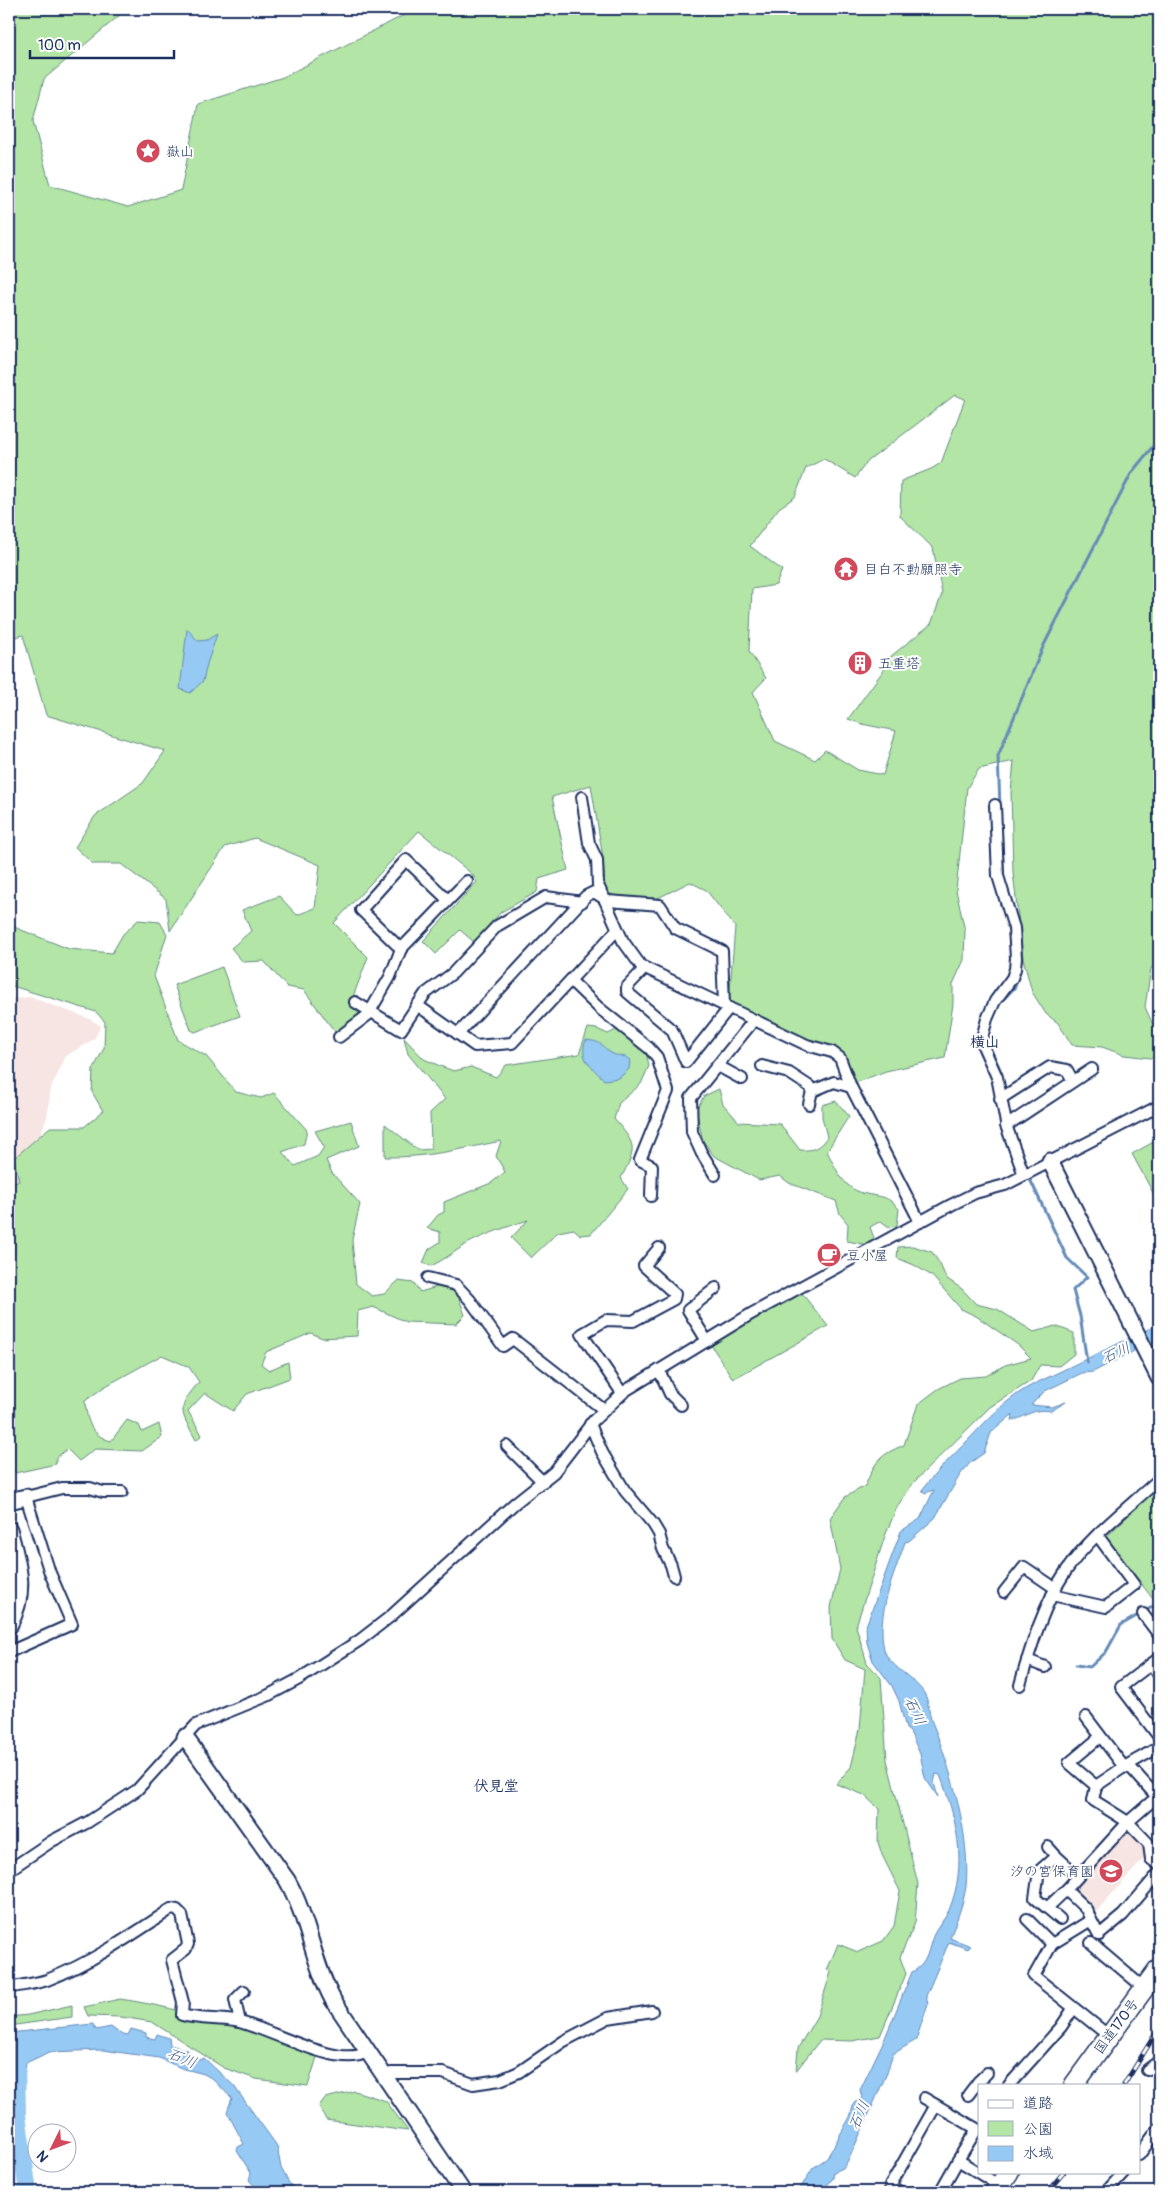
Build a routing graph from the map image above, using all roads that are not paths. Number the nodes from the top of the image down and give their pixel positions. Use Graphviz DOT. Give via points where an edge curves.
graph roads {
  1 [pos="582,797"];
  2 [pos="996,805"];
  3 [pos="467,881"];
  4 [pos="602,898"];
  5 [pos="448,900"];
  6 [pos="582,902"];
  7 [pos="618,930"];
  8 [pos="401,949"];
  9 [pos="645,968"];
  10 [pos="571,981"];
  11 [pos="355,1002"];
  12 [pos="417,1005"];
  13 [pos="726,1007"];
  14 [pos="371,1011"];
  15 [pos="754,1020"];
  16 [pos="458,1034"];
  17 [pos="339,1037"];
  18 [pos="718,1066"];
  19 [pos="762,1066"];
  20 [pos="1092,1069"];
  21 [pos="742,1079"];
  22 [pos="1073,1081"];
  23 [pos="851,1087"];
  24 [pos="815,1090"];
  25 [pos="1000,1099"];
  26 [pos="809,1104"];
  27 [pos="1159,1106"];
  28 [pos="1006,1126"];
  29 [pos="1050,1161"];
  30 [pos="1024,1174"];
  31 [pos="715,1175"];
  32 [pos="651,1196"];
  33 [pos="920,1222"];
  34 [pos="659,1248"];
  35 [pos="428,1278"];
  36 [pos="716,1288"];
  37 [pos="707,1340"];
  38 [pos="659,1370"];
  39 [pos="1159,1378"];
  40 [pos="622,1393"];
  41 [pos="681,1405"];
  42 [pos="604,1410"];
  43 [pos="590,1424"];
  44 [pos="507,1446"];
  45 [pos="1159,1479"];
  46 [pos="543,1482"];
  47 [pos="122,1492"];
  48 [pos="26,1496"];
  49 [pos="9,1501"];
  50 [pos="9,1529"];
  51 [pos="1098,1536"];
  52 [pos="674,1576"];
  53 [pos="1004,1592"];
  54 [pos="1054,1592"];
  55 [pos="1143,1614"];
  56 [pos="9,1626"];
  57 [pos="1159,1636"];
  58 [pos="9,1652"];
  59 [pos="1027,1660"];
  60 [pos="1155,1661"];
  61 [pos="1045,1667"];
  62 [pos="1159,1675"];
  63 [pos="1020,1685"];
  64 [pos="1086,1716"];
  65 [pos="184,1737"];
  66 [pos="1100,1737"];
  67 [pos="1159,1737"];
  68 [pos="1159,1747"];
  69 [pos="1124,1767"];
  70 [pos="1096,1786"];
  71 [pos="1158,1796"];
  72 [pos="1128,1822"];
  73 [pos="1048,1847"];
  74 [pos="1056,1856"];
  75 [pos="1159,1865"];
  76 [pos="9,1870"];
  77 [pos="1159,1873"];
  78 [pos="1078,1876"];
  79 [pos="1066,1890"];
  80 [pos="1047,1908"];
  81 [pos="1060,1919"];
  82 [pos="1027,1920"];
  83 [pos="1091,1920"];
  84 [pos="1091,1943"];
  85 [pos="1052,1944"];
  86 [pos="1159,1968"];
  87 [pos="9,1988"];
  88 [pos="1144,1988"];
  89 [pos="244,1991"];
  90 [pos="1073,2009"];
  91 [pos="652,2011"];
  92 [pos="240,2022"];
  93 [pos="1109,2036"];
  94 [pos="367,2052"];
  95 [pos="1159,2061"];
  96 [pos="1147,2070"];
  97 [pos="987,2073"];
  98 [pos="385,2078"];
  99 [pos="980,2084"];
  100 [pos="1010,2084"];
  101 [pos="1075,2084"];
  102 [pos="978,2086"];
  103 [pos="968,2095"];
  104 [pos="924,2098"];
  105 [pos="936,2105"];
  106 [pos="1159,2128"];
  107 [pos="1140,2154"];
  108 [pos="958,2160"];
  109 [pos="978,2171"];
  110 [pos="984,2174"];
  111 [pos="1122,2174"];
  112 [pos="1001,2183"];
  113 [pos="463,2192"];
  114 [pos="900,2192"];
  115 [pos="940,2192"];
  116 [pos="1106,2192"];
  1 -- 4 [label="street"];
  2 -- 25 [label="street" via="998,876 1014,928 1016,958 1016,969 995,1001 983,1034 983,1046 997,1077"];
  3 -- 5 [label="street"];
  4 -- 6 [label="street" via="594,892"];
  4 -- 7 [label="street"];
  4 -- 13 [label="street" via="660,905 675,928 722,951"];
  5 -- 8 [label="street"];
  5 -- 8 [label="street" via="406,860 360,910"];
  6 -- 12 [label="street" via="546,897 497,926 453,973 424,994"];
  6 -- 16 [label="street"];
  7 -- 9 [label="street"];
  7 -- 10 [label="street"];
  8 -- 14 [label="street"];
  9 -- 13 [label="street"];
  9 -- 13 [label="street" via="626,992 672,1030 686,1062"];
  10 -- 16 [label="street" via="512,1043 474,1046"];
  10 -- 32 [label="street" via="657,1057 668,1091 640,1160 652,1166"];
  11 -- 14 [label="street"];
  12 -- 14 [label="street" via="401,1030"];
  12 -- 16 [label="street"];
  13 -- 15 [label="street"];
  14 -- 17 [label="street"];
  15 -- 18 [label="street"];
  15 -- 23 [label="street" via="807,1045 832,1052 840,1058"];
  18 -- 21 [label="street"];
  18 -- 31 [label="street" via="692,1098 691,1113 692,1132"];
  19 -- 24 [label="street" via="789,1073"];
  20 -- 22 [label="street"];
  22 -- 25 [label="street" via="1067,1070 1050,1067"];
  22 -- 28 [label="street"];
  23 -- 24 [label="street" via="834,1082"];
  23 -- 33 [label="street"];
  24 -- 26 [label="street"];
  25 -- 28 [label="street"];
  27 -- 29 [label="street"];
  28 -- 30 [label="street"];
  29 -- 30 [label="street"];
  29 -- 39 [label="street"];
  30 -- 33 [label="street" via="1004,1185 976,1193"];
  33 -- 37 [label="street"];
  34 -- 40 [label="street" via="644,1266 675,1294 674,1299 634,1321 606,1320 582,1334"];
  35 -- 42 [label="street" via="456,1285 503,1346 513,1339"];
  36 -- 37 [label="street" via="688,1310"];
  37 -- 38 [label="street"];
  38 -- 40 [label="street"];
  38 -- 41 [label="street" via="670,1394"];
  40 -- 42 [label="street"];
  42 -- 43 [label="street"];
  43 -- 46 [label="street"];
  43 -- 52 [label="street" via="625,1491 659,1534"];
  44 -- 46 [label="street"];
  45 -- 51 [label="street"];
  46 -- 65 [label="street" via="515,1503 392,1616 360,1640 267,1696 202,1721"];
  47 -- 48 [label="street" via="62,1488"];
  48 -- 49 [label="street"];
  48 -- 58 [label="street" via="50,1573 72,1624"];
  50 -- 56 [label="street" via="21,1587"];
  51 -- 54 [label="street" via="1067,1569"];
  51 -- 54 [label="street" via="1134,1585 1106,1607"];
  53 -- 54 [label="street" via="1024,1567"];
  54 -- 59 [label="street"];
  55 -- 57 [label="street"];
  59 -- 61 [label="street"];
  59 -- 63 [label="street"];
  60 -- 62 [label="street"];
  60 -- 67 [label="street" via="1121,1687"];
  64 -- 66 [label="street"];
  65 -- 76 [label="street" via="137,1790"];
  65 -- 94 [label="street" via="287,1880 307,1924 321,1978"];
  66 -- 69 [label="street"];
  66 -- 70 [label="street" via="1069,1763"];
  68 -- 69 [label="street"];
  69 -- 70 [label="street"];
  69 -- 71 [label="street" via="1132,1769"];
  70 -- 72 [label="street" via="1093,1800"];
  71 -- 72 [label="street"];
  72 -- 75 [label="street" via="1149,1844 1151,1859"];
  72 -- 78 [label="street"];
  73 -- 74 [label="street"];
  74 -- 78 [label="street"];
  74 -- 80 [label="street" via="1039,1871 1035,1898"];
  77 -- 83 [label="street" via="1123,1915 1099,1935"];
  78 -- 79 [label="street"];
  79 -- 80 [label="street"];
  79 -- 83 [label="street" via="1086,1909"];
  80 -- 81 [label="street"];
  82 -- 85 [label="street"];
  83 -- 85 [label="street"];
  84 -- 88 [label="street"];
  85 -- 90 [label="street" via="1034,1976"];
  86 -- 88 [label="highway, 国道170号"];
  87 -- 92 [label="street" via="46,1980 83,1963 171,1909 178,1910 188,1944 172,1960 182,2015"];
  88 -- 93 [label="highway, 国道170号"];
  89 -- 92 [label="street" via="235,2000"];
  90 -- 93 [label="street"];
  90 -- 100 [label="street"];
  91 -- 98 [label="street" via="602,2020 519,2072 500,2080 473,2084 443,2073 391,2073"];
  92 -- 94 [label="street" via="325,2053 355,2057"];
  93 -- 101 [label="highway, 国道170号"];
  94 -- 98 [label="street"];
  95 -- 96 [label="street"];
  97 -- 99 [label="street"];
  98 -- 113 [label="street"];
  102 -- 103 [label="street"];
  104 -- 105 [label="street"];
  105 -- 108 [label="street" via="977,2129"];
  105 -- 114 [label="street" via="890,2186"];
  106 -- 107 [label="street"];
  108 -- 109 [label="street"];
  108 -- 115 [label="street"];
  110 -- 112 [label="street"];
  111 -- 116 [label="street"];
}
